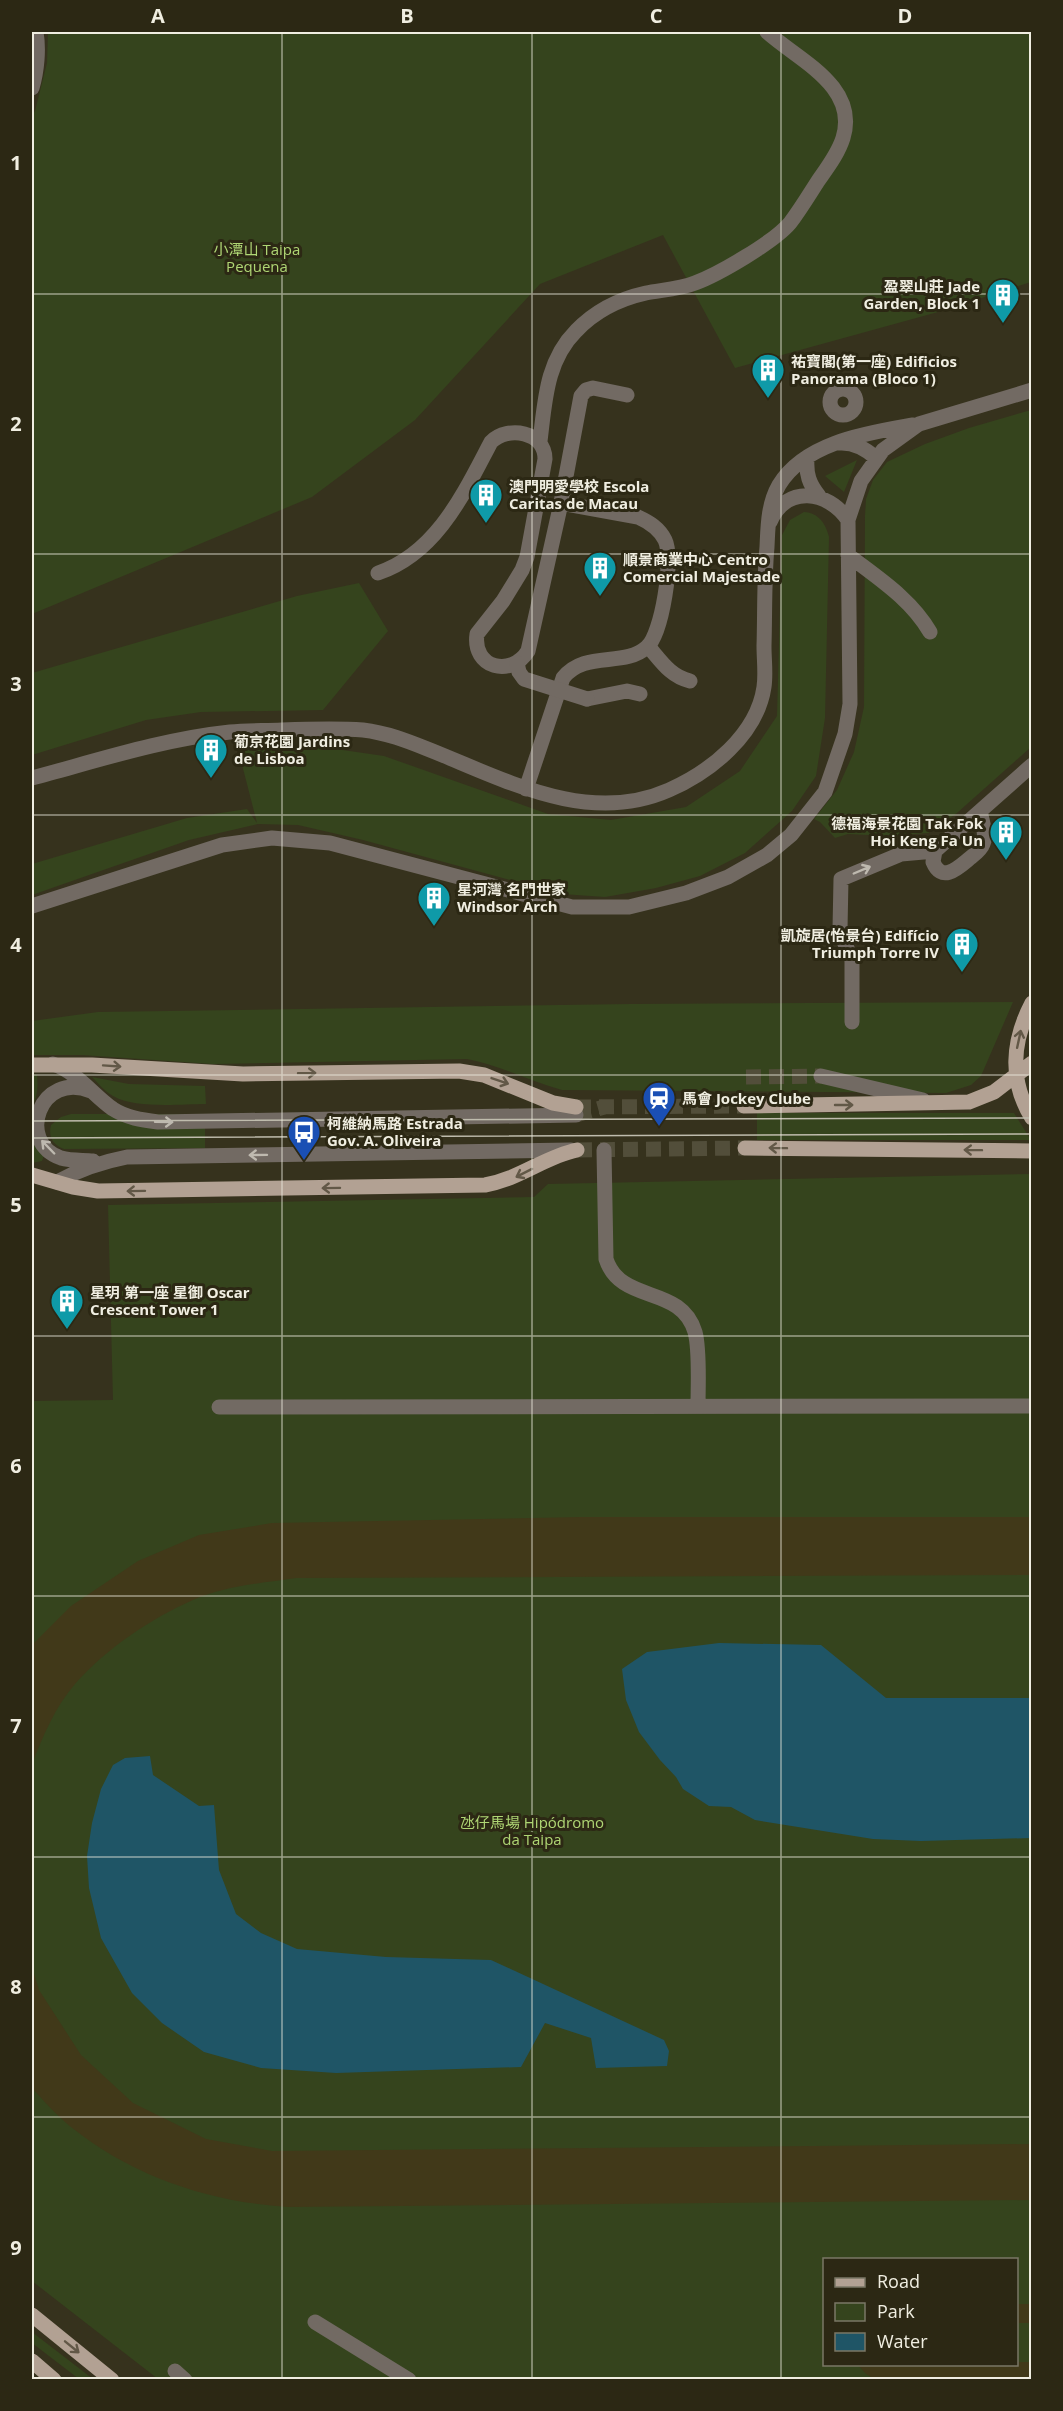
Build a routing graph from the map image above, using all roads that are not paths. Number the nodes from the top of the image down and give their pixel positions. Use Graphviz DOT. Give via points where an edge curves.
graph roads {
  1 [pos="36,32"];
  2 [pos="767,32"];
  3 [pos="32,88"];
  4 [pos="1032,390"];
  5 [pos="627,395"];
  6 [pos="847,415"];
  7 [pos="919,424"];
  8 [pos="852,436"];
  9 [pos="540,441"];
  10 [pos="830,445"];
  11 [pos="876,458"];
  12 [pos="807,459"];
  13 [pos="819,496"];
  14 [pos="561,503"];
  15 [pos="848,520"];
  16 [pos="768,527"];
  17 [pos="848,555"];
  18 [pos="378,573"];
  19 [pos="930,632"];
  20 [pos="648,646"];
  21 [pos="517,663"];
  22 [pos="690,681"];
  23 [pos="640,694"];
  24 [pos="1032,765"];
  25 [pos="32,778"];
  26 [pos="526,789"];
  27 [pos="980,811"];
  28 [pos="935,851"];
  29 [pos="32,906"];
  30 [pos="1032,1003"];
  31 [pos="852,1022"];
  32 [pos="1032,1063"];
  33 [pos="53,1064"];
  34 [pos="32,1065"];
  35 [pos="821,1076"];
  36 [pos="1015,1076"];
  37 [pos="93,1092"];
  38 [pos="939,1104"];
  39 [pos="744,1106"];
  40 [pos="576,1111"];
  41 [pos="1032,1118"];
  42 [pos="745,1148"];
  43 [pos="577,1150"];
  44 [pos="604,1150"];
  45 [pos="1032,1151"];
  46 [pos="102,1161"];
  47 [pos="32,1174"];
  48 [pos="57,1182"];
  49 [pos="698,1406"];
  50 [pos="1032,1406"];
  51 [pos="219,1407"];
  52 [pos="32,2315"];
  53 [pos="315,2322"];
  54 [pos="32,2361"];
  55 [pos="54,2379"];
  56 [pos="112,2379"];
  57 [pos="409,2379"];
  1 -- 3 [label="street"];
  2 -- 9 [label="street" via="829,81 842,101 845,123 836,154 790,223 770,242 695,283 619,300 575,332 558,353 548,380"];
  4 -- 7 [label="street"];
  5 -- 14 [label="street" via="593,388 583,392"];
  6 -- 8 [label="street"];
  7 -- 8 [label="street"];
  7 -- 11 [label="street"];
  8 -- 10 [label="street"];
  9 -- 18 [label="street" via="511,432 496,436 456,508 419,550 394,568"];
  9 -- 21 [label="street" via="545,459 527,557 515,584 477,634 476,642 485,661 500,667"];
  10 -- 11 [label="street" via="855,444"];
  10 -- 12 [label="street"];
  11 -- 15 [label="street" via="861,482"];
  12 -- 13 [label="street" via="806,472"];
  12 -- 16 [label="street" via="780,484 770,505"];
  13 -- 15 [label="street" via="841,509"];
  13 -- 16 [label="street" via="794,498 773,515"];
  14 -- 20 [label="street" via="638,517 649,522 666,542 668,566 657,628"];
  14 -- 21 [label="street" via="528,651"];
  15 -- 17 [label="street"];
  16 -- 26 [label="street" via="764,688 756,712 730,749 691,778 644,799 598,804 562,800"];
  17 -- 19 [label="street" via="910,604"];
  17 -- 29 [label="street" via="850,704 845,734 825,792 791,835 767,855 728,877 686,893 630,907 572,907 330,843 272,838 222,845"];
  20 -- 22 [label="street" via="670,673"];
  20 -- 26 [label="street" via="640,652 579,664 569,670"];
  21 -- 23 [label="street, bridge" via="524,679 587,699 627,691"];
  24 -- 27 [label="street"];
  25 -- 26 [label="street" via="156,745 230,732 331,729 393,735"];
  27 -- 28 [label="street"];
  27 -- 28 [label="street" via="984,842 972,856 947,873 935,867"];
  31 -- 28 [label="street, one-way" via="852,960 838,933 841,879 901,854"];
  36 -- 30 [label="main road, one-way" via="1019,1036"];
  32 -- 36 [label="main road"];
  33 -- 34 [label="main road"];
  33 -- 37 [label="street" via="64,1068"];
  33 -- 40 [label="main road, one-way" via="243,1074 459,1071 484,1075"];
  35 -- 38 [label="street"];
  36 -- 38 [label="main road" via="975,1101"];
  36 -- 41 [label="main road"];
  37 -- 40 [label="street, one-way" via="133,1119 158,1122"];
  46 -- 37 [label="street, one-way" via="61,1158 50,1152 37,1131 41,1106 59,1089 82,1088"];
  39 -- 38 [label="main road, one-way"];
  45 -- 42 [label="main road, one-way"];
  43 -- 46 [label="street, one-way" via="139,1157"];
  43 -- 48 [label="main road, one-way" via="548,1159 517,1177 485,1185 98,1191"];
  44 -- 49 [label="street" via="609,1268 631,1288 671,1301 686,1311 695,1332"];
  46 -- 48 [label="street"];
  47 -- 48 [label="main road"];
  49 -- 50 [label="street"];
  49 -- 51 [label="street"];
  52 -- 56 [label="main road, one-way"];
  53 -- 57 [label="street"];
  54 -- 55 [label="main road"];
}
